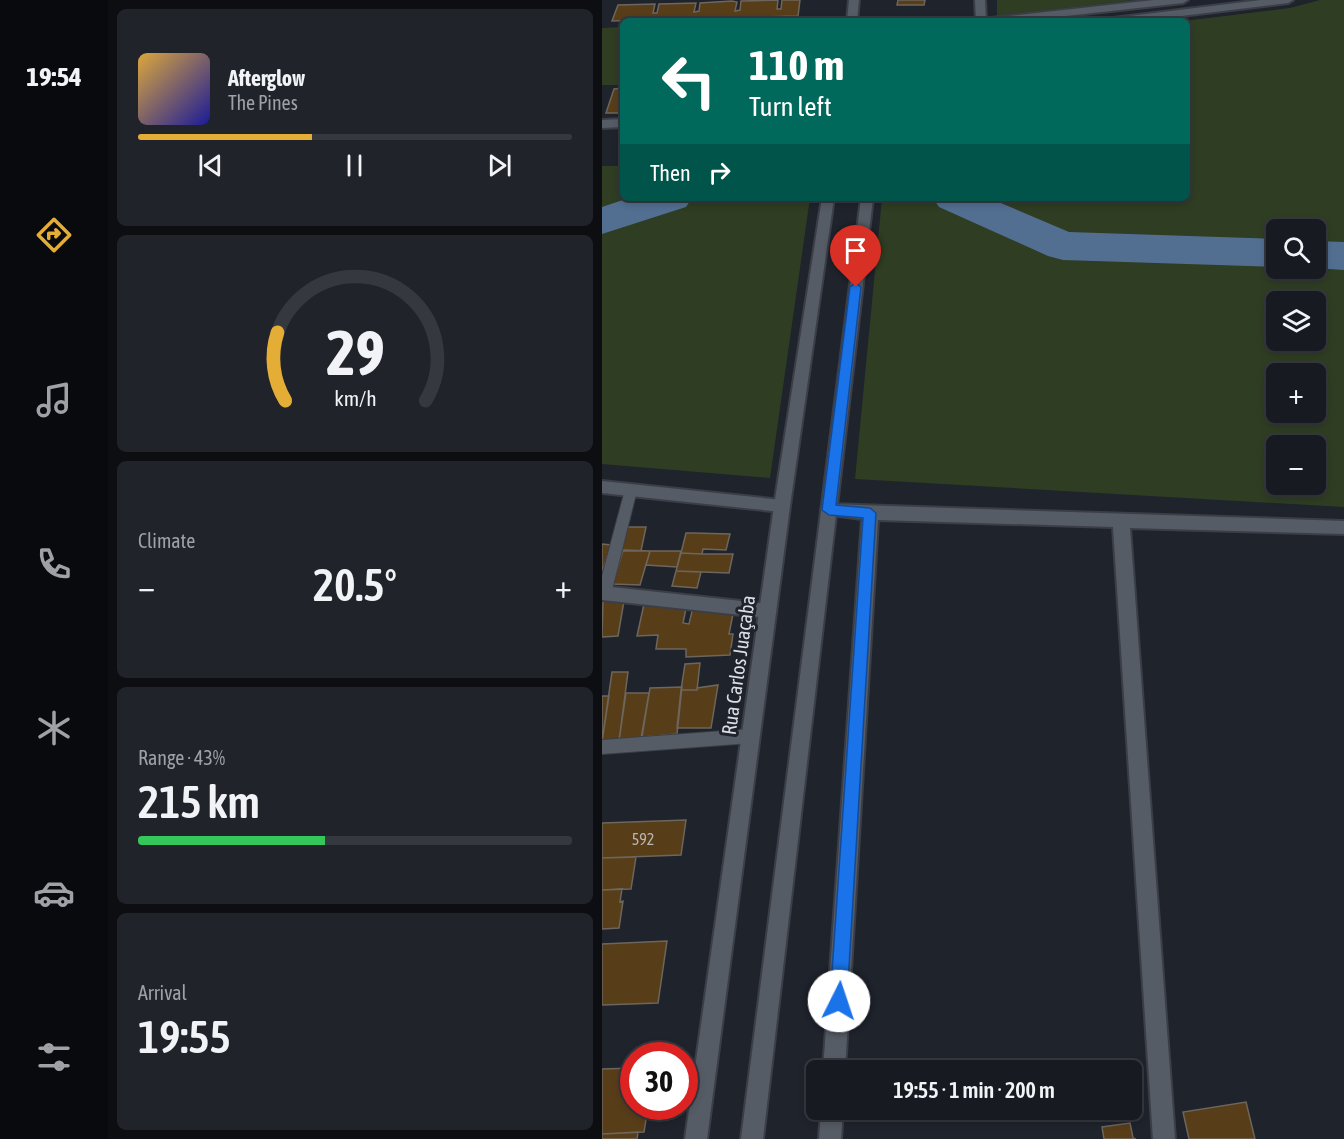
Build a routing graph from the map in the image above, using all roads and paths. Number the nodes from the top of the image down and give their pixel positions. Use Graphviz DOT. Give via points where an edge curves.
graph roads {
  1 [pos="854,0"];
  2 [pos="980,0"];
  3 [pos="1183,0"];
  4 [pos="1288,0"];
  5 [pos="852,18"];
  6 [pos="981,18"];
  7 [pos="1018,18"];
  8 [pos="1138,18"];
  9 [pos="620,123"];
  10 [pos="602,124"];
  11 [pos="828,201"];
  12 [pos="867,201"];
  13 [pos="602,487"];
  14 [pos="631,490"];
  15 [pos="782,506"];
  16 [pos="829,510"];
  17 [pos="870,513"];
  18 [pos="1121,520"];
  19 [pos="1344,528"];
  20 [pos="603,594"];
  21 [pos="768,611"];
  22 [pos="751,736"];
  23 [pos="602,747"];
  24 [pos="835,1060"];
  25 [pos="831,1120"];
  26 [pos="696,1139"];
  27 [pos="752,1139"];
  28 [pos="830,1139"];
  29 [pos="1164,1139"];
  1 -- 5 [label="street"];
  2 -- 6 [label="street"];
  3 -- 7 [label="street"];
  4 -- 8 [label="street"];
  9 -- 10 [label="street"];
  11 -- 15 [label="street, Rua Carlos Juaçaba"];
  12 -- 16 [label="street"];
  13 -- 14 [label="street"];
  14 -- 15 [label="street"];
  14 -- 20 [label="lane"];
  15 -- 21 [label="street, Rua Carlos Juaçaba"];
  16 -- 17 [label="street"];
  16 -- 27 [label="street"];
  17 -- 18 [label="street"];
  17 -- 24 [label="street"];
  18 -- 19 [label="street"];
  18 -- 29 [label="street"];
  20 -- 21 [label="street"];
  21 -- 22 [label="street, Rua Carlos Juaçaba"];
  22 -- 23 [label="lane"];
  22 -- 26 [label="street, Rua Carlos Juaçaba"];
  25 -- 28 [label="street"];
}
